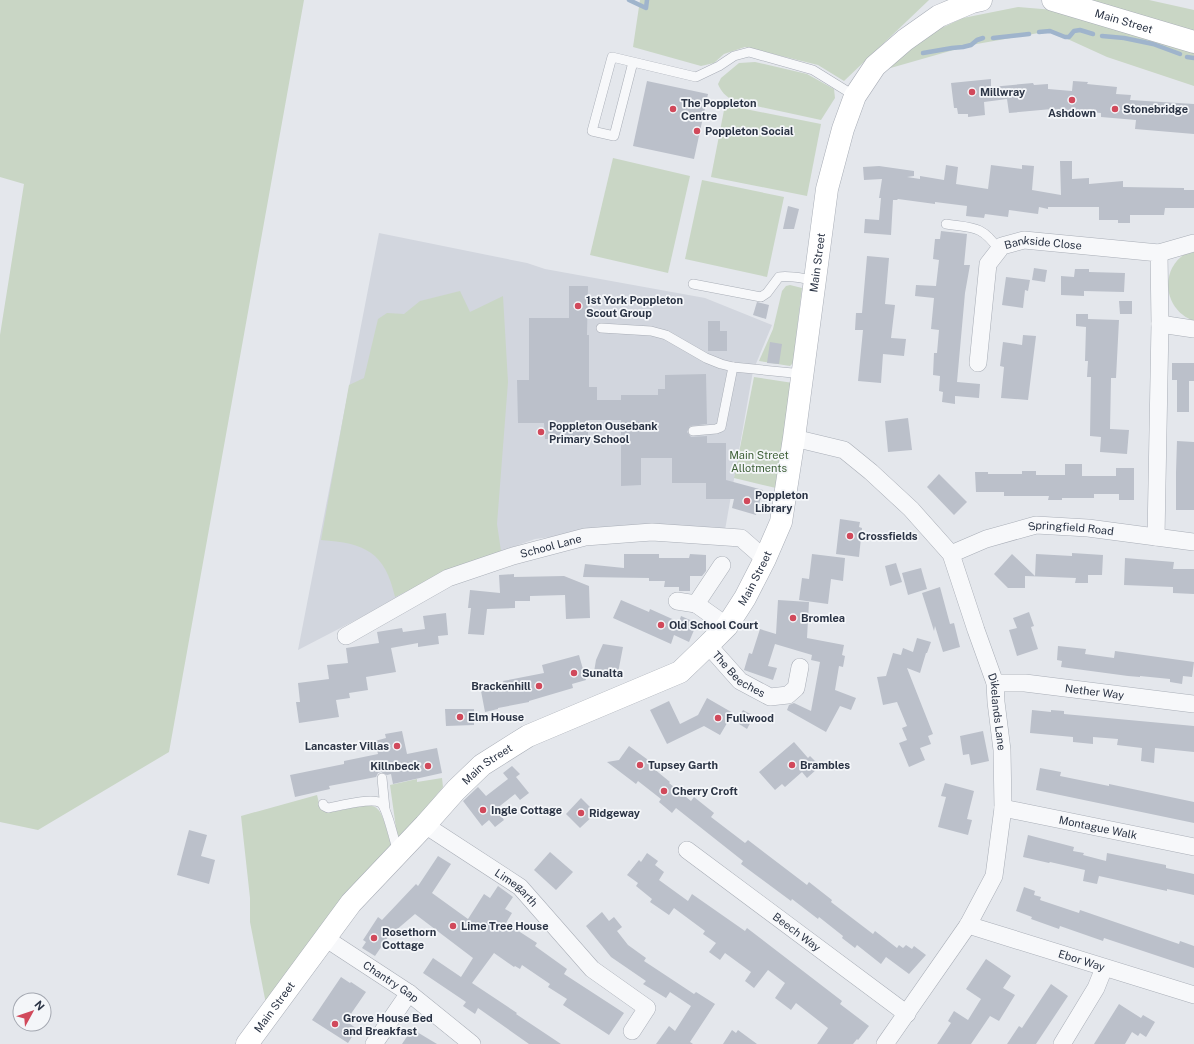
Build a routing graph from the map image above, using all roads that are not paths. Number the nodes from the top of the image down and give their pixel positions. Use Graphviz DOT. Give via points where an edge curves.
graph roads {
  1 [pos="982,0"];
  2 [pos="1054,0"];
  3 [pos="945,8"];
  4 [pos="1194,42"];
  5 [pos="633,62"];
  6 [pos="855,96"];
  7 [pos="946,224"];
  8 [pos="1194,243"];
  9 [pos="999,250"];
  10 [pos="1159,253"];
  11 [pos="815,280"];
  12 [pos="694,284"];
  13 [pos="1160,324"];
  14 [pos="601,328"];
  15 [pos="1194,329"];
  16 [pos="978,363"];
  17 [pos="733,367"];
  18 [pos="803,374"];
  19 [pos="693,431"];
  20 [pos="794,438"];
  21 [pos="1156,537"];
  22 [pos="1194,542"];
  23 [pos="951,554"];
  24 [pos="765,559"];
  25 [pos="722,565"];
  26 [pos="677,601"];
  27 [pos="696,604"];
  28 [pos="727,626"];
  29 [pos="346,636"];
  30 [pos="708,645"];
  31 [pos="800,667"];
  32 [pos="995,683"];
  33 [pos="1194,704"];
  34 [pos="382,778"];
  35 [pos="323,804"];
  36 [pos="1003,808"];
  37 [pos="385,809"];
  38 [pos="425,826"];
  39 [pos="1194,847"];
  40 [pos="687,850"];
  41 [pos="398,854"];
  42 [pos="968,925"];
  43 [pos="325,938"];
  44 [pos="1104,968"];
  45 [pos="409,993"];
  46 [pos="1194,996"];
  47 [pos="907,1014"];
  48 [pos="632,1030"];
  49 [pos="247,1044"];
  50 [pos="374,1044"];
  51 [pos="472,1044"];
  52 [pos="885,1044"];
  53 [pos="1062,1044"];
  1 -- 3 [label="street, Main Street"];
  2 -- 4 [label="street, Main Street"];
  3 -- 6 [label="street, Main Street" via="875,66"];
  5 -- 5 [label="lane" via="614,136 592,131 612,57"];
  5 -- 6 [label="lane" via="696,77 734,56 749,52 813,70"];
  6 -- 11 [label="street, Main Street" via="842,129 827,189"];
  7 -- 9 [label="lane" via="981,230"];
  8 -- 10 [label="street, Bankside Close"];
  9 -- 10 [label="street, Bankside Close" via="1002,246 1024,240"];
  9 -- 16 [label="street, Bankside Close" via="988,264"];
  10 -- 13 [label="street"];
  11 -- 12 [label="lane" via="786,275 779,277 768,293 761,297"];
  11 -- 18 [label="street, Main Street"];
  13 -- 15 [label="street"];
  13 -- 21 [label="street"];
  14 -- 17 [label="lane" via="651,331 666,335 706,358"];
  17 -- 18 [label="lane"];
  17 -- 19 [label="lane" via="721,427"];
  18 -- 20 [label="street, Main Street"];
  20 -- 23 [label="street, Dikelands Lane" via="844,450 910,509"];
  20 -- 24 [label="street, Main Street" via="781,522"];
  21 -- 22 [label="street, Springfield Road"];
  21 -- 23 [label="street, Springfield Road" via="1088,528 1036,525 986,539"];
  23 -- 32 [label="street, Dikelands Lane"];
  24 -- 28 [label="street, Main Street"];
  24 -- 29 [label="street, School Lane" via="740,538 652,532 585,537 514,556 448,578"];
  25 -- 27 [label="street"];
  26 -- 27 [label="street"];
  27 -- 28 [label="street"];
  28 -- 30 [label="street, Main Street"];
  30 -- 31 [label="street, The Beeches" via="740,681 770,697 788,695 796,688"];
  30 -- 38 [label="street, Main Street" via="680,672 528,736 489,760 456,790"];
  32 -- 33 [label="street, Nether Way" via="1025,683"];
  32 -- 36 [label="street, Dikelands Lane" via="1002,750"];
  34 -- 37 [label="lane"];
  35 -- 37 [label="lane" via="328,808 370,801 380,803"];
  36 -- 39 [label="street, Montague Walk"];
  36 -- 42 [label="street, Dikelands Lane" via="994,876"];
  37 -- 41 [label="lane"];
  38 -- 41 [label="street, Main Street"];
  38 -- 48 [label="street, Limegarth" via="520,887 592,969 648,1008"];
  40 -- 47 [label="street, Beech Way"];
  41 -- 43 [label="street, Main Street" via="351,903"];
  42 -- 44 [label="street, Ebor Way"];
  42 -- 47 [label="street, Dikelands Lane"];
  43 -- 45 [label="street, Chantry Gap"];
  43 -- 49 [label="street, Main Street"];
  44 -- 46 [label="street, Ebor Way"];
  44 -- 53 [label="street" via="1096,988"];
  45 -- 50 [label="street"];
  45 -- 51 [label="street, Chantry Gap"];
  47 -- 52 [label="street, Dikelands Lane"];
}
